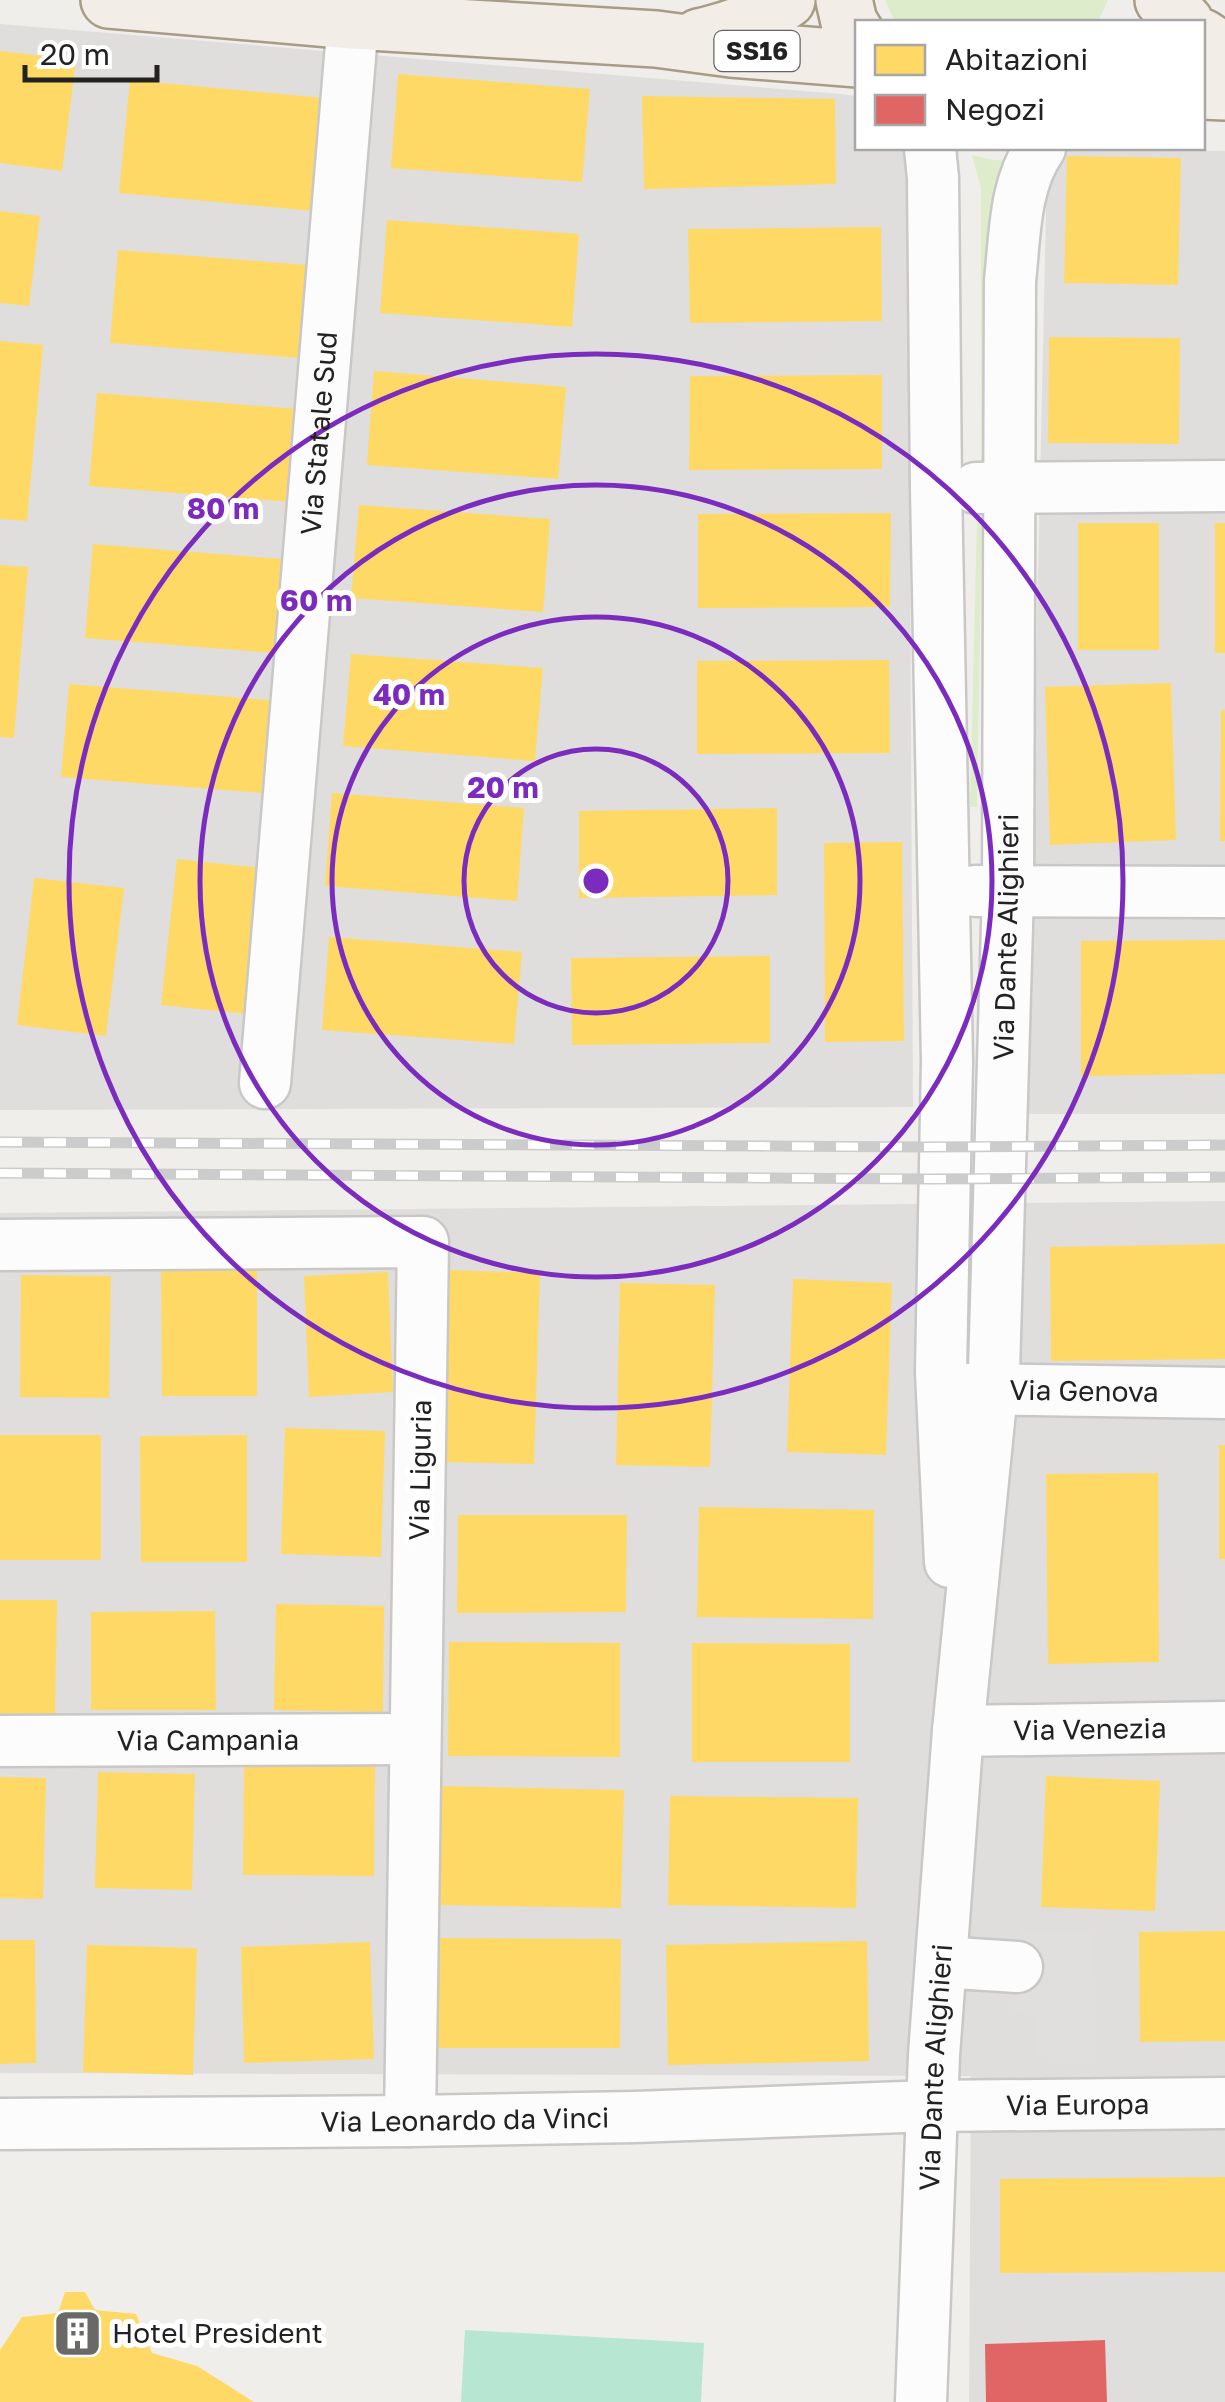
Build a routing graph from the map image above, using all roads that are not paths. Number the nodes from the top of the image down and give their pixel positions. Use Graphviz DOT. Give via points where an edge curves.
graph roads {
  1 [pos="108,0"];
  2 [pos="787,0"];
  3 [pos="844,0"];
  4 [pos="1161,0"];
  5 [pos="353,20"];
  6 [pos="1184,20"];
  7 [pos="855,31"];
  8 [pos="656,39"];
  9 [pos="855,59"];
  10 [pos="930,150"];
  11 [pos="1039,150"];
  12 [pos="1225,486"];
  13 [pos="936,487"];
  14 [pos="1008,488"];
  15 [pos="942,891"];
  16 [pos="1008,891"];
  17 [pos="1225,892"];
  18 [pos="266,1083"];
  19 [pos="0,1245"];
  20 [pos="942,1388"];
  21 [pos="992,1389"];
  22 [pos="1225,1393"];
  23 [pos="1225,1727"];
  24 [pos="958,1731"];
  25 [pos="416,1739"];
  26 [pos="0,1741"];
  27 [pos="941,1962"];
  28 [pos="1017,1967"];
  29 [pos="1225,2103"];
  30 [pos="931,2106"];
  31 [pos="410,2121"];
  32 [pos="0,2124"];
  33 [pos="921,2402"];
  1 -- 5 [label="main road, SS16"];
  2 -- 8 [label="main road, SS16" via="733,29"];
  3 -- 7 [label="main road"];
  4 -- 6 [label="main road"];
  5 -- 8 [label="main road, SS16"];
  5 -- 18 [label="street, Via Statale Sud"];
  8 -- 9 [label="main road, SS16"];
  10 -- 13 [label="street, Via Dante Alighieri"];
  11 -- 14 [label="street, Via Dante Alighieri" via="1019,199 1010,281"];
  12 -- 14 [label="street"];
  13 -- 14 [label="street"];
  13 -- 15 [label="street, Via Dante Alighieri"];
  14 -- 16 [label="street, Via Dante Alighieri"];
  15 -- 16 [label="street"];
  15 -- 20 [label="street, Via Dante Alighieri"];
  16 -- 17 [label="street"];
  16 -- 21 [label="street, Via Dante Alighieri"];
  19 -- 25 [label="street, Via Liguria" via="423,1242"];
  20 -- 21 [label="street, Via Genova"];
  20 -- 24 [label="street, Via Dante Alighieri"];
  21 -- 22 [label="street, Via Genova"];
  21 -- 24 [label="street, Via Dante Alighieri"];
  23 -- 24 [label="street, Via Venezia"];
  24 -- 27 [label="street, Via Dante Alighieri"];
  25 -- 26 [label="street, Via Campania"];
  25 -- 31 [label="street, Via Liguria"];
  27 -- 28 [label="street"];
  27 -- 30 [label="street, Via Dante Alighieri"];
  29 -- 30 [label="street, Via Europa"];
  30 -- 31 [label="street, Via Leonardo da Vinci"];
  30 -- 33 [label="street, Via Dante Alighieri"];
  31 -- 32 [label="street, Via Leonardo da Vinci"];
}
